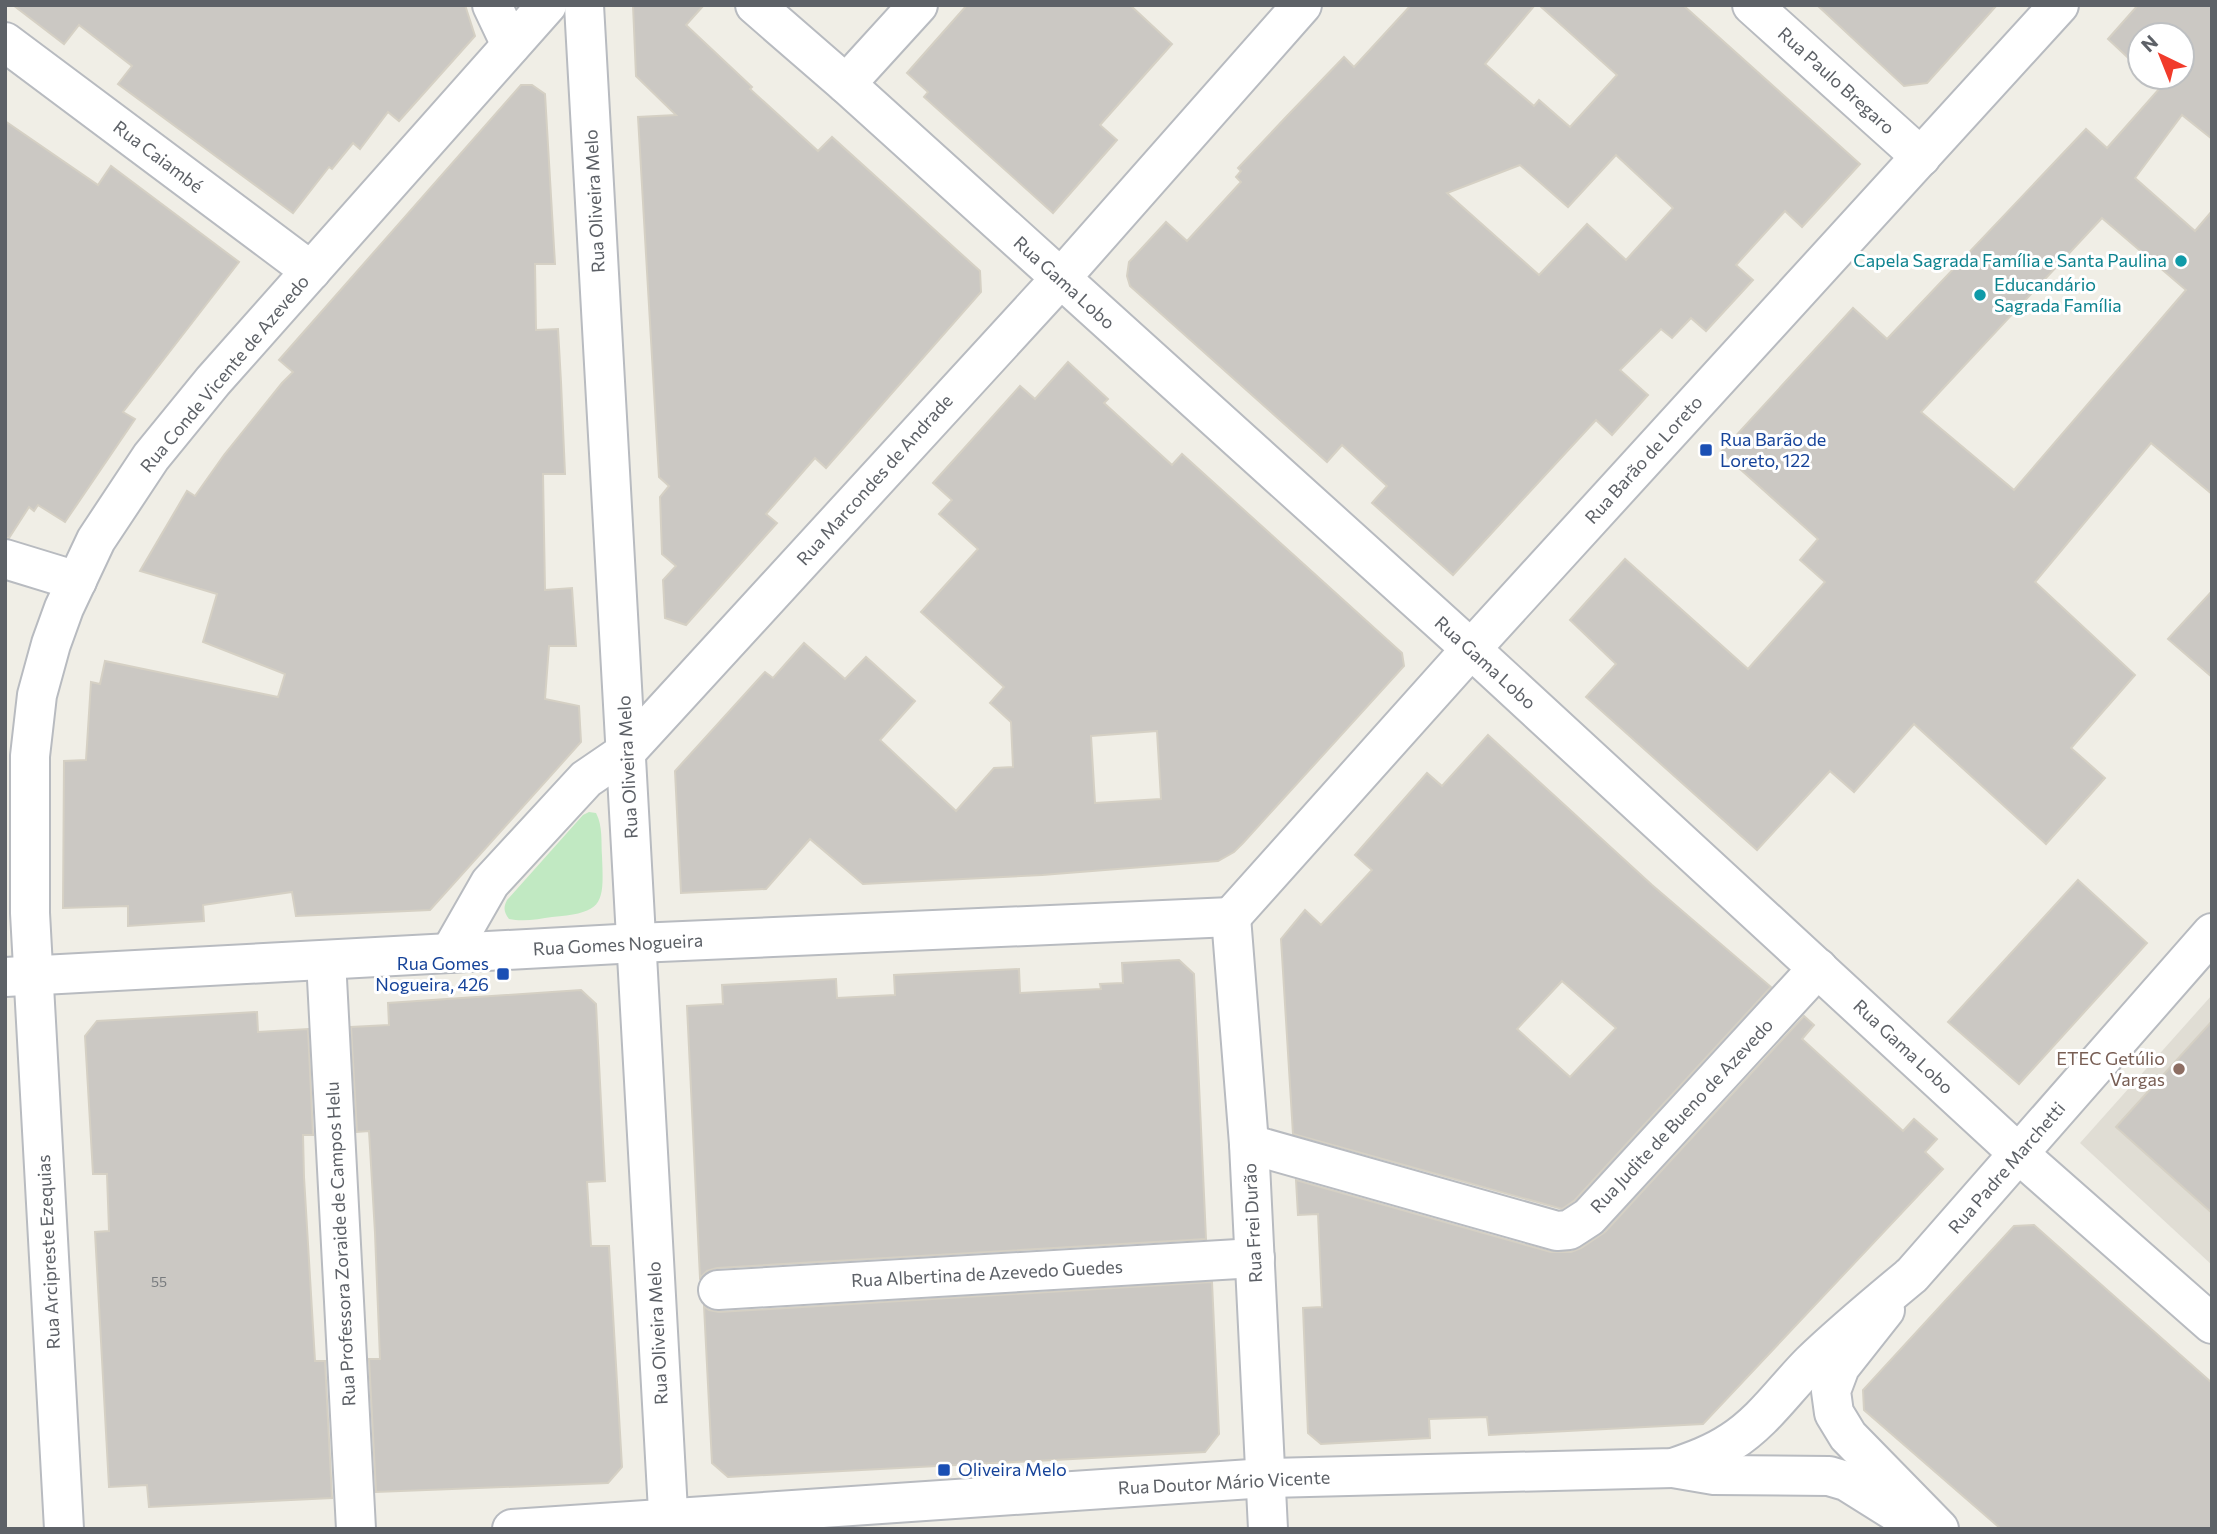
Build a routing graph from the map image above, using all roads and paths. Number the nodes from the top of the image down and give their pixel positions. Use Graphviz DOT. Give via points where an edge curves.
graph roads {
  1 [pos="492,5"];
  2 [pos="547,5"];
  3 [pos="584,5"];
  4 [pos="755,5"];
  5 [pos="918,5"];
  6 [pos="1302,5"];
  7 [pos="1752,5"];
  8 [pos="2059,5"];
  9 [pos="5,42"];
  10 [pos="511,45"];
  11 [pos="846,84"];
  12 [pos="1921,158"];
  13 [pos="311,271"];
  14 [pos="1060,279"];
  15 [pos="5,559"];
  16 [pos="77,581"];
  17 [pos="1471,649"];
  18 [pos="627,751"];
  19 [pos="1231,917"];
  20 [pos="2212,933"];
  21 [pos="637,943"];
  22 [pos="450,953"];
  23 [pos="326,960"];
  24 [pos="1818,968"];
  25 [pos="19,976"];
  26 [pos="1249,1144"];
  27 [pos="2019,1154"];
  28 [pos="1255,1258"];
  29 [pos="1912,1275"];
  30 [pos="718,1290"];
  31 [pos="2212,1324"];
  32 [pos="1673,1468"];
  33 [pos="1266,1478"];
  34 [pos="669,1524"];
  35 [pos="64,1529"];
  36 [pos="356,1529"];
  37 [pos="512,1529"];
  38 [pos="1268,1529"];
  39 [pos="1922,1529"];
  40 [pos="1939,1529"];
  1 -- 10 [label="street"];
  2 -- 10 [label="street, Rua Conde Vicente de Azevedo"];
  3 -- 18 [label="street, Rua Oliveira Melo"];
  4 -- 11 [label="street, Rua Gama Lobo"];
  5 -- 11 [label="street"];
  6 -- 14 [label="street, Rua Marcondes de Andrade"];
  7 -- 12 [label="street, Rua Paulo Bregaro"];
  8 -- 12 [label="street, Rua Barão de Loreto"];
  9 -- 13 [label="street, Rua Caiambé"];
  10 -- 13 [label="street, Rua Conde Vicente de Azevedo"];
  11 -- 14 [label="street, Rua Gama Lobo"];
  12 -- 17 [label="street, Rua Barão de Loreto"];
  13 -- 16 [label="street, Rua Conde Vicente de Azevedo" via="151,457 96,540"];
  14 -- 17 [label="street, Rua Gama Lobo"];
  14 -- 18 [label="street, Rua Marcondes de Andrade"];
  15 -- 16 [label="street"];
  16 -- 25 [label="street, Rua Conde Vicente de Azevedo" via="51,644 36,707"];
  17 -- 19 [label="street, Rua Barão de Loreto"];
  17 -- 24 [label="street, Rua Gama Lobo"];
  18 -- 21 [label="street, Rua Oliveira Melo"];
  18 -- 22 [label="street, Rua Marcondes de Andrade" via="586,779 490,883"];
  19 -- 21 [label="street, Rua Gomes Nogueira"];
  19 -- 26 [label="street, Rua Frei Durão"];
  20 -- 27 [label="street, Rua Padre Marchetti"];
  21 -- 22 [label="street, Rua Gomes Nogueira"];
  21 -- 34 [label="street, Rua Oliveira Melo"];
  22 -- 23 [label="street, Rua Gomes Nogueira"];
  23 -- 25 [label="street, Rua Gomes Nogueira"];
  23 -- 36 [label="street, Rua Professora Zoraide de Campos Helu"];
  24 -- 26 [label="street, Rua Judite de Bueno de Azevedo" via="1589,1217 1569,1230 1557,1231"];
  24 -- 27 [label="street, Rua Gama Lobo"];
  25 -- 35 [label="street, Rua Arcipreste Ezequias"];
  26 -- 28 [label="street, Rua Frei Durão"];
  27 -- 29 [label="street, Rua Padre Marchetti"];
  27 -- 31 [label="street, Rua Gama Lobo"];
  28 -- 30 [label="street, Rua Albertina de Azevedo Guedes"];
  28 -- 33 [label="street, Rua Frei Durão"];
  29 -- 32 [label="street, Rua Padre Marchetti" via="1855,1322 1732,1442"];
  29 -- 40 [label="street, Rua Padre Marchetti" via="1840,1367 1831,1391 1833,1413 1848,1436"];
  32 -- 33 [label="street, Rua Doutor Mário Vicente"];
  32 -- 39 [label="street, Rua Doutor Mário Vicente" via="1714,1475 1829,1476 1846,1481"];
  33 -- 34 [label="street, Rua Doutor Mário Vicente"];
  33 -- 38 [label="street, Rua Frei Durão"];
  34 -- 37 [label="street, Rua Doutor Mário Vicente"];
}
